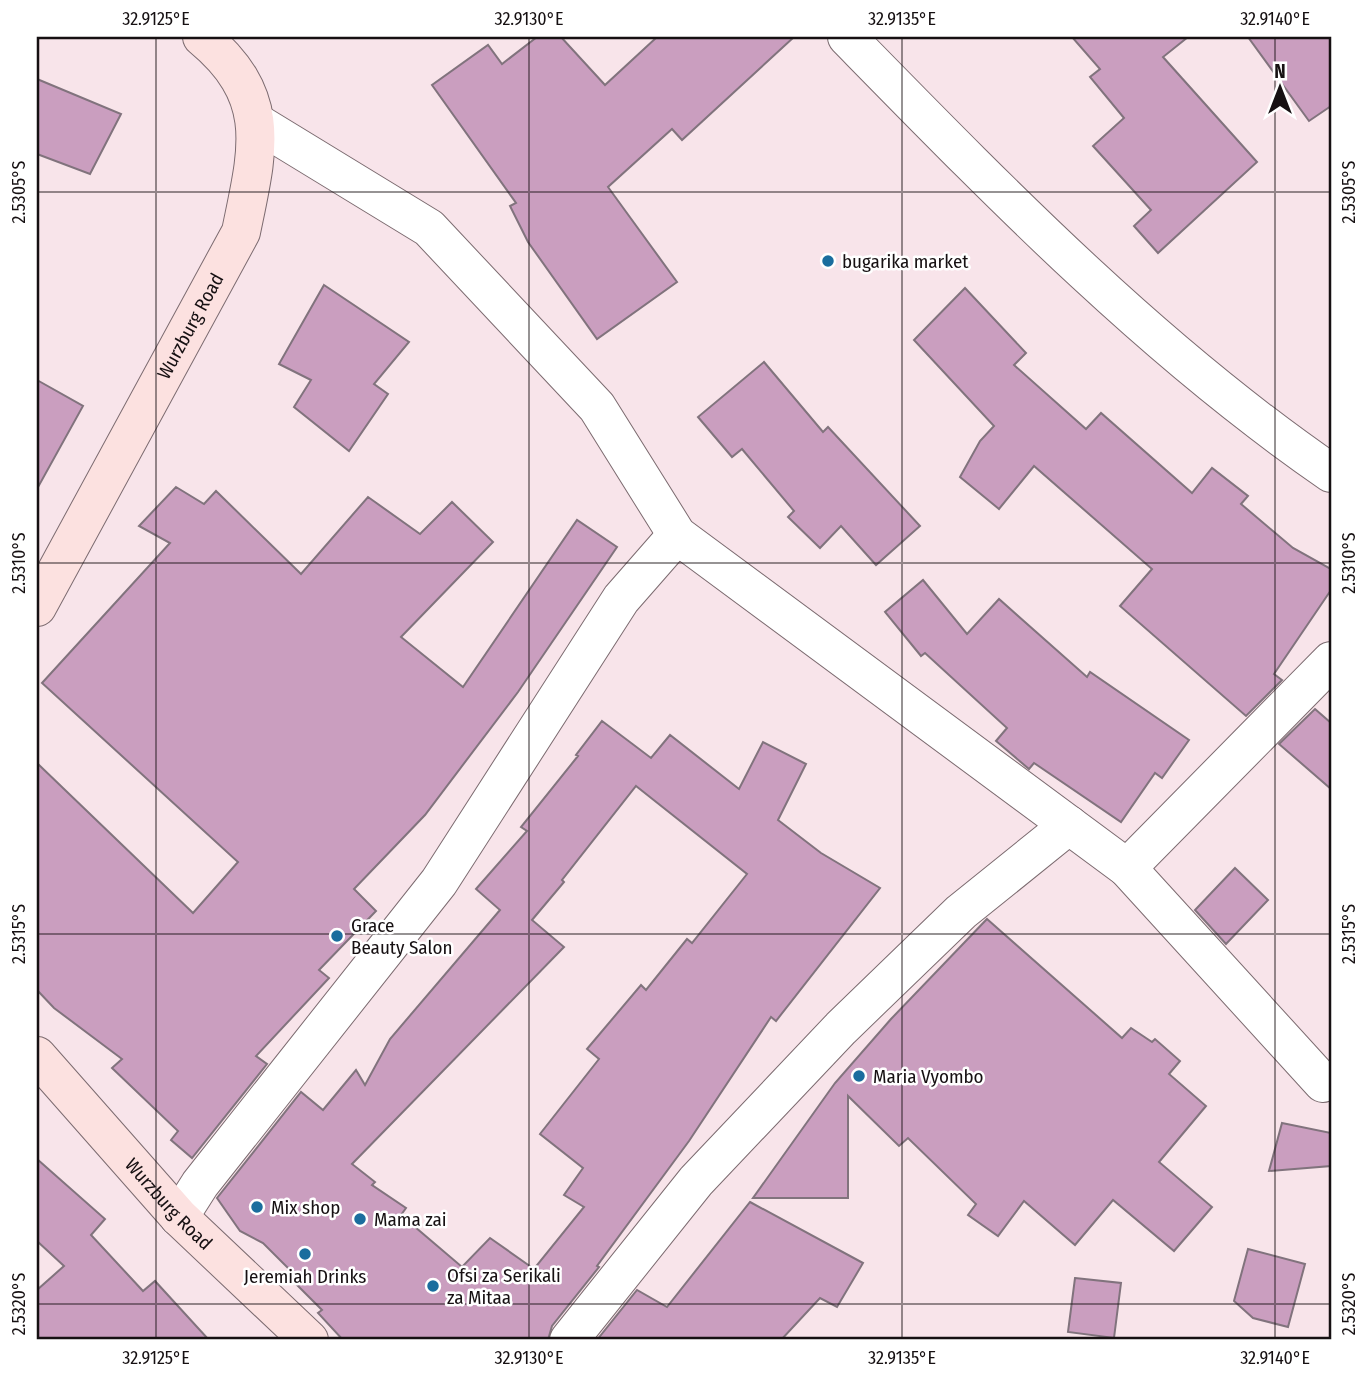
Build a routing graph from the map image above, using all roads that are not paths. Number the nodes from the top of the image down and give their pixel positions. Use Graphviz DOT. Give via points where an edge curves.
graph roads {
  1 [pos="847,37"];
  2 [pos="222,43"];
  3 [pos="257,123"];
  4 [pos="1331,473"];
  5 [pos="677,535"];
  6 [pos="37,607"];
  7 [pos="1331,661"];
  8 [pos="1069,825"];
  9 [pos="1127,868"];
  10 [pos="37,1056"];
  11 [pos="1323,1083"];
  12 [pos="180,1217"];
  13 [pos="309,1340"];
  14 [pos="569,1340"];
  1 -- 4 [label="street" via="956,149 1170,349"];
  2 -- 3 [label="main road, Wurzburg Road" via="244,82"];
  3 -- 5 [label="street" via="429,228 597,407"];
  3 -- 6 [label="main road, Wurzburg Road" via="253,175 241,232"];
  5 -- 8 [label="street"];
  5 -- 12 [label="street" via="621,599 439,882 216,1163"];
  7 -- 9 [label="street"];
  8 -- 9 [label="street"];
  8 -- 14 [label="street" via="961,912 841,1028 696,1181"];
  9 -- 11 [label="street"];
  10 -- 12 [label="main road, Wurzburg Road"];
  12 -- 13 [label="main road, Wurzburg Road"];
}
